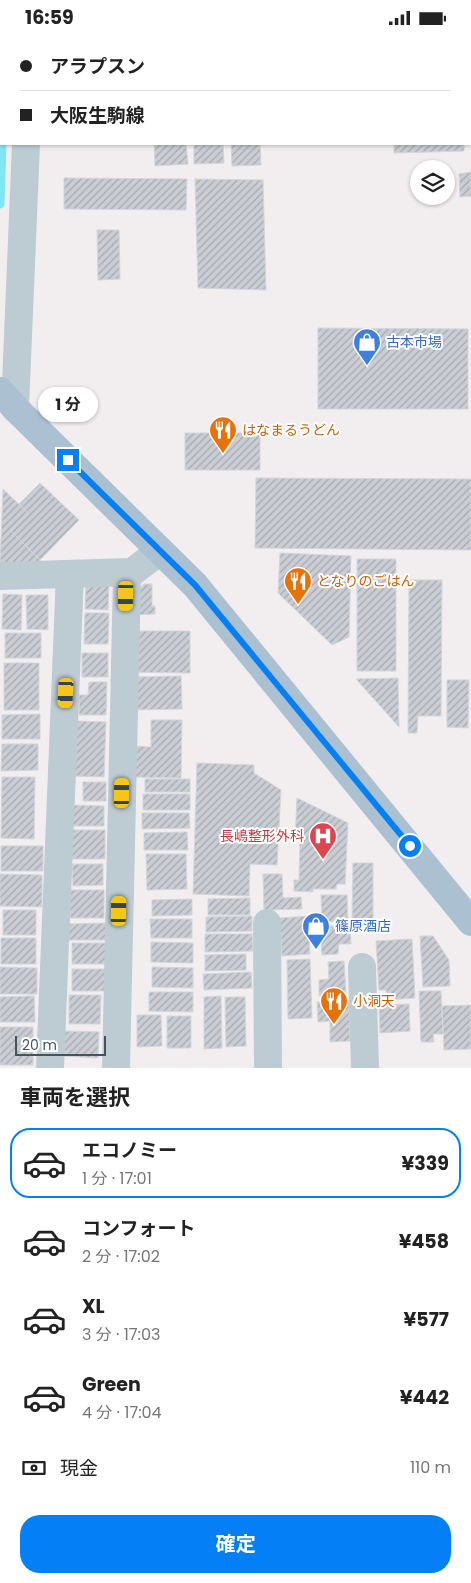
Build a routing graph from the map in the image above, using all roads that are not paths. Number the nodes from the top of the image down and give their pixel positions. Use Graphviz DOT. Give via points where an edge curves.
graph roads {
  1 [pos="26,145"];
  2 [pos="7,399"];
  3 [pos="160,551"];
  4 [pos="131,573"];
  5 [pos="70,574"];
  6 [pos="0,576"];
  7 [pos="471,922"];
  8 [pos="267,923"];
  9 [pos="362,967"];
  10 [pos="50,1068"];
  11 [pos="116,1068"];
  12 [pos="268,1068"];
  13 [pos="365,1068"];
  1 -- 2 [label="street"];
  2 -- 3 [label="main road"];
  3 -- 4 [label="street"];
  3 -- 7 [label="main road" via="195,585"];
  4 -- 5 [label="street"];
  4 -- 11 [label="street" via="127,576"];
  5 -- 6 [label="street"];
  5 -- 10 [label="street"];
  8 -- 12 [label="street"];
  9 -- 13 [label="street"];
}
